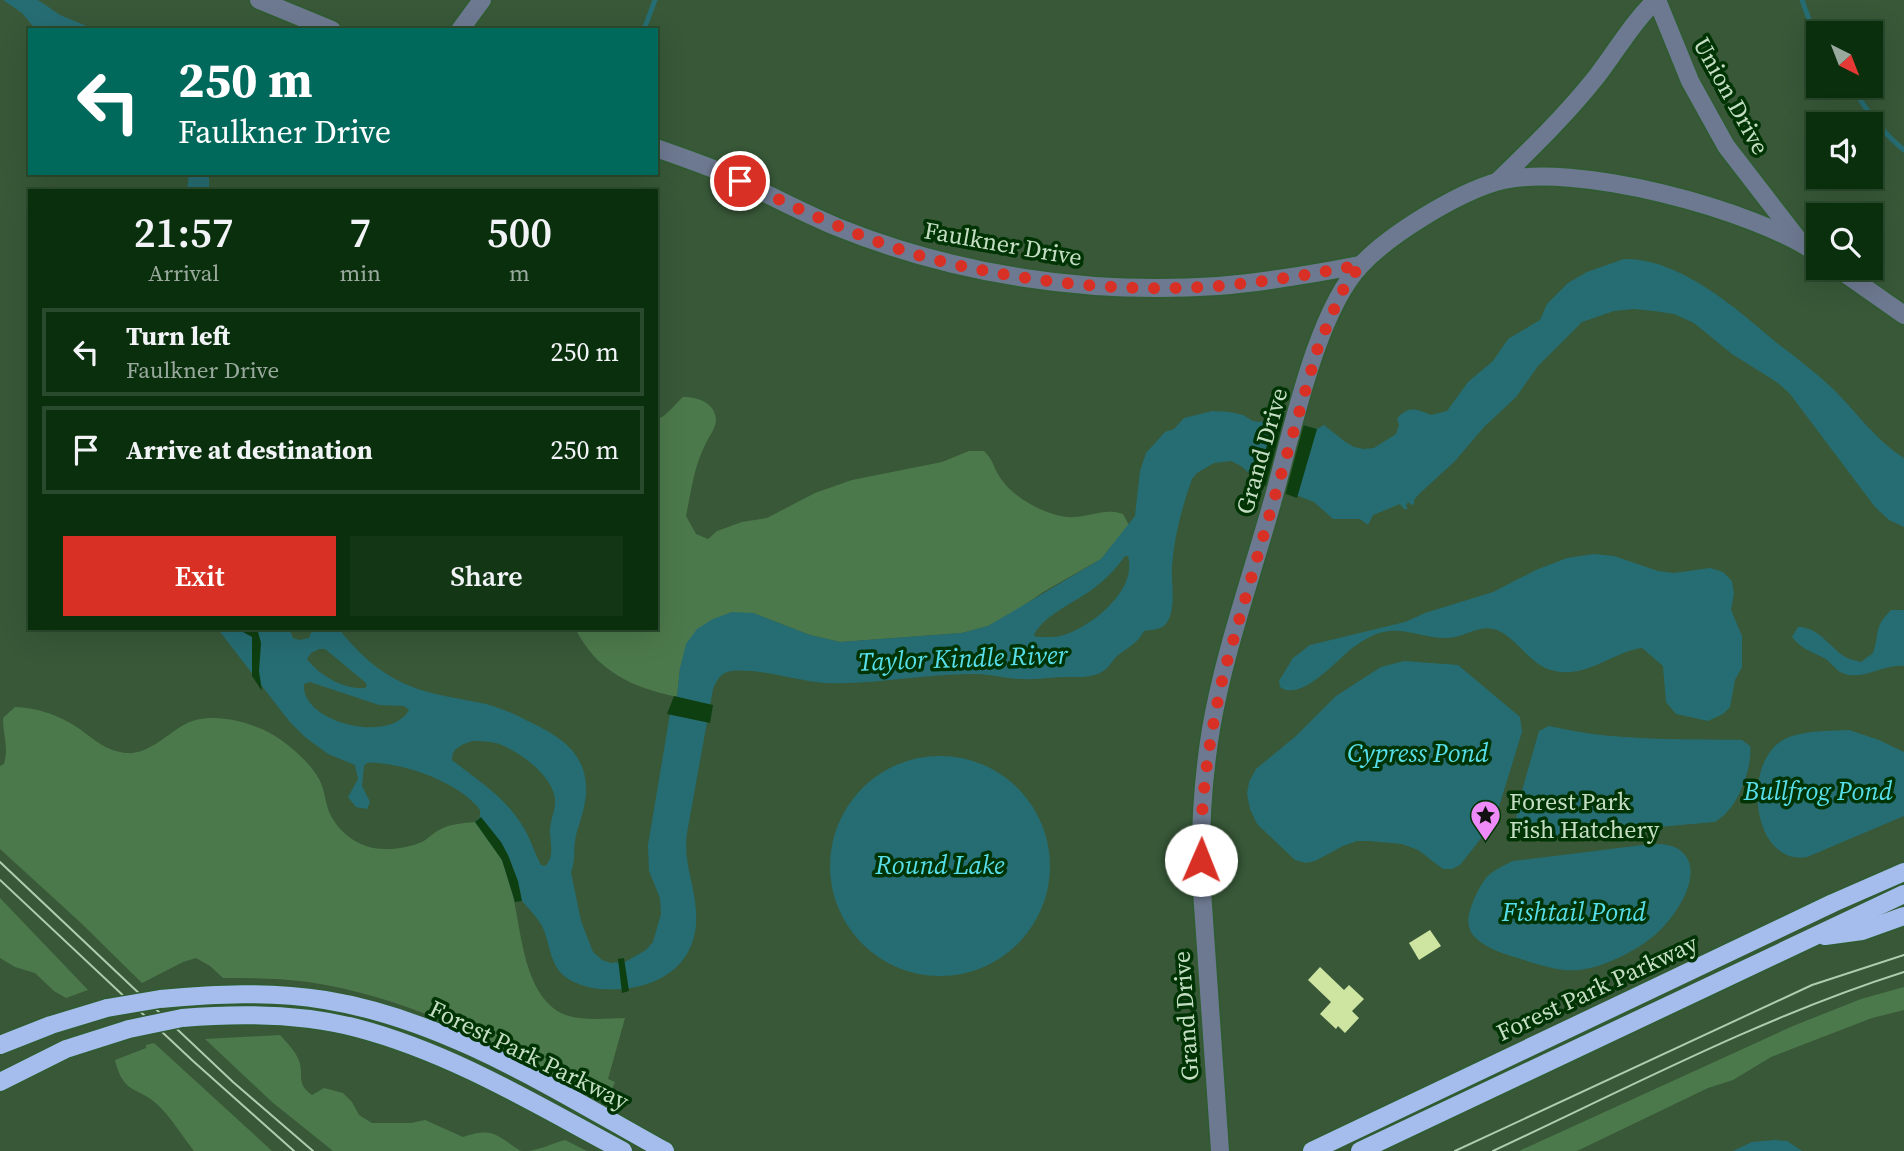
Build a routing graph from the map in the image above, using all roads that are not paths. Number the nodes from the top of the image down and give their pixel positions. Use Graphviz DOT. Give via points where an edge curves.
graph roads {
  1 [pos="259,0"];
  2 [pos="482,0"];
  3 [pos="1657,0"];
  4 [pos="327,28"];
  5 [pos="461,28"];
  6 [pos="658,149"];
  7 [pos="1497,181"];
  8 [pos="1799,241"];
  9 [pos="1806,246"];
  10 [pos="1360,265"];
  11 [pos="1854,280"];
  12 [pos="1904,315"];
  13 [pos="1904,872"];
  14 [pos="1904,894"];
  15 [pos="1904,916"];
  16 [pos="1805,939"];
  17 [pos="0,1045"];
  18 [pos="0,1082"];
  19 [pos="622,1151"];
  20 [pos="665,1151"];
  21 [pos="1220,1151"];
  22 [pos="1312,1151"];
  23 [pos="1360,1151"];
  1 -- 4 [label="street"];
  2 -- 5 [label="street"];
  3 -- 7 [label="street" via="1629,29 1575,103"];
  3 -- 8 [label="street, Union Drive" via="1690,81 1726,146"];
  6 -- 10 [label="street, Faulkner Drive" via="836,226 946,263 991,272 1081,284 1174,287 1265,281"];
  7 -- 8 [label="street, Grand Drive" via="1567,178 1625,185 1718,210"];
  7 -- 10 [label="street, Grand Drive" via="1422,219"];
  8 -- 9 [label="street, Grand Drive"];
  10 -- 21 [label="street, Grand Drive" via="1328,319 1212,725 1205,771 1201,876"];
  11 -- 12 [label="street"];
  13 -- 22 [label="main road, Forest Park Parkway"];
  14 -- 16 [label="main road, Forest Park Parkway"];
  15 -- 16 [label="main road" via="1861,931"];
  16 -- 23 [label="main road, Forest Park Parkway"];
  17 -- 20 [label="main road, Forest Park Parkway, bridge" via="107,1008 160,999 296,996 386,1015 472,1049"];
  18 -- 19 [label="main road, Forest Park Parkway, bridge" via="66,1049 129,1029 182,1018 285,1016 332,1023 418,1048"];
}
